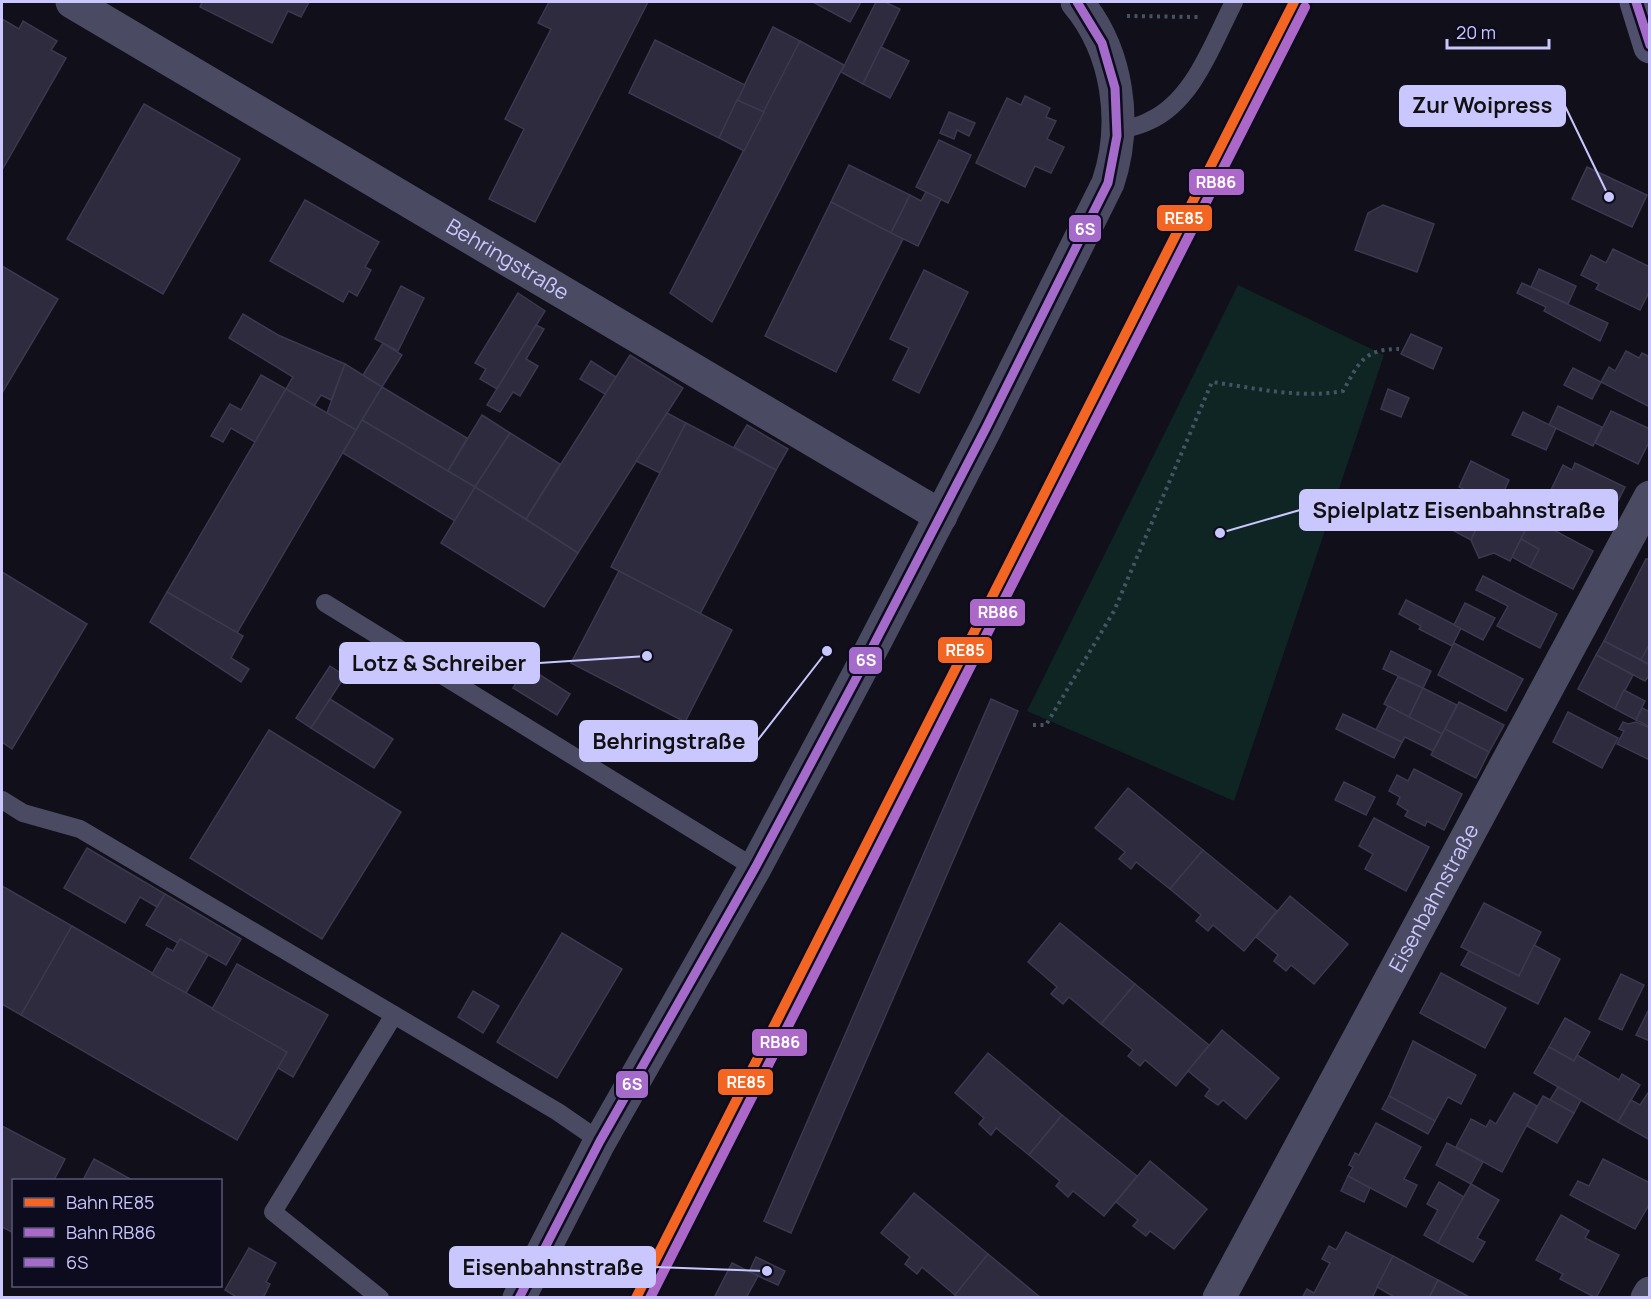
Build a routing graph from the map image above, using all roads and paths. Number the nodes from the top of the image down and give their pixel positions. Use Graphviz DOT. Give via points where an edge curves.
graph roads {
  1 [pos="72,2"];
  2 [pos="1636,2"];
  3 [pos="1232,5"];
  4 [pos="1082,7"];
  5 [pos="1650,47"];
  6 [pos="1118,131"];
  7 [pos="1399,349"];
  8 [pos="1650,497"];
  9 [pos="942,516"];
  10 [pos="325,603"];
  11 [pos="1033,725"];
  12 [pos="2,800"];
  13 [pos="755,868"];
  14 [pos="394,1015"];
  15 [pos="600,1141"];
  16 [pos="1650,1293"];
  17 [pos="380,1298"];
  18 [pos="519,1298"];
  19 [pos="1219,1298"];
  20 [pos="1647,1298"];
  1 -- 9 [label="street, Behringstraße"];
  2 -- 5 [label="main road"];
  3 -- 4 [label="path" via="1198,17 1171,18"];
  3 -- 6 [label="lane" via="1202,65 1174,104 1151,121"];
  4 -- 6 [label="street" via="1101,39 1113,75"];
  6 -- 9 [label="street" via="1114,164 1101,198"];
  7 -- 11 [label="path" via="1380,349 1360,360 1343,391 1327,394 1212,382 1114,610 1046,725"];
  8 -- 19 [label="street, Eisenbahnstraße"];
  9 -- 13 [label="street"];
  10 -- 13 [label="lane"];
  12 -- 14 [label="lane" via="23,813 80,829"];
  13 -- 15 [label="street"];
  14 -- 15 [label="lane"];
  14 -- 17 [label="lane" via="273,1212"];
  15 -- 18 [label="street"];
  16 -- 20 [label="street"];
}
